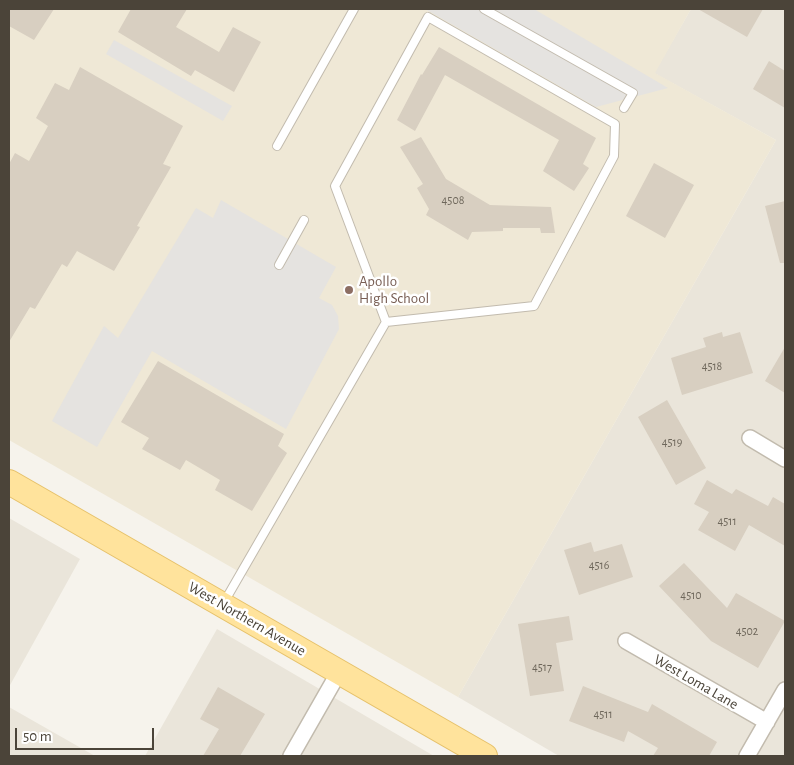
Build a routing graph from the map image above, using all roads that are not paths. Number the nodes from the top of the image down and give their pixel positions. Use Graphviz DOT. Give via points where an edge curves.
graph roads {
  1 [pos="354,9"];
  2 [pos="432,9"];
  3 [pos="484,9"];
  4 [pos="428,17"];
  5 [pos="624,108"];
  6 [pos="277,146"];
  7 [pos="304,220"];
  8 [pos="279,265"];
  9 [pos="386,322"];
  10 [pos="750,438"];
  11 [pos="785,459"];
  12 [pos="9,482"];
  13 [pos="222,605"];
  14 [pos="626,641"];
  15 [pos="339,672"];
  16 [pos="785,690"];
  17 [pos="767,722"];
  18 [pos="291,756"];
  19 [pos="485,756"];
  20 [pos="747,756"];
  1 -- 6 [label="lane"];
  2 -- 4 [label="lane"];
  3 -- 5 [label="lane" via="633,93"];
  4 -- 9 [label="lane" via="334,186"];
  4 -- 9 [label="lane" via="615,124 614,156 534,306"];
  7 -- 8 [label="lane"];
  9 -- 13 [label="lane"];
  10 -- 11 [label="street"];
  12 -- 13 [label="main road, West Northern Avenue"];
  13 -- 15 [label="main road, West Northern Avenue"];
  14 -- 17 [label="street, West Loma Lane"];
  15 -- 18 [label="street"];
  15 -- 19 [label="main road, West Northern Avenue"];
  16 -- 17 [label="street"];
  17 -- 20 [label="street"];
}
